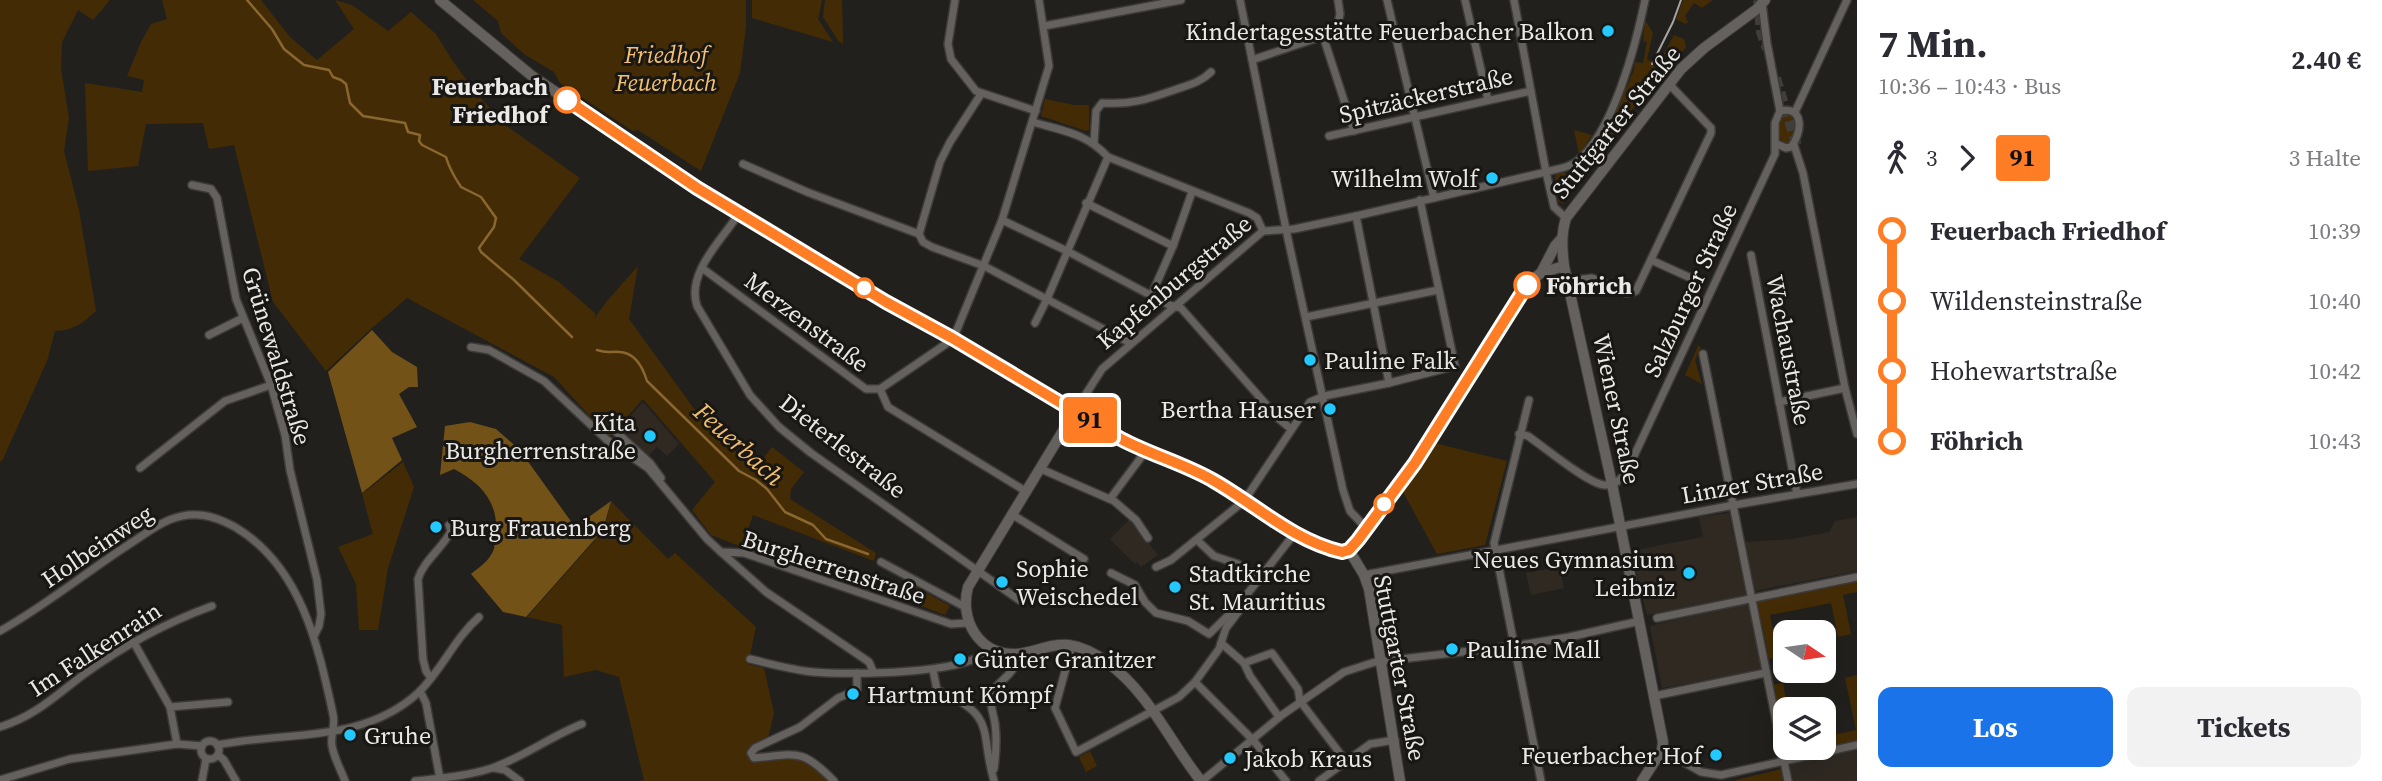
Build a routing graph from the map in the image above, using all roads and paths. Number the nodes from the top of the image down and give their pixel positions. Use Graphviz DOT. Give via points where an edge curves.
graph roads {
  1 [pos="440,0"];
  2 [pos="955,0"];
  3 [pos="1039,0"];
  4 [pos="1181,0"];
  5 [pos="1240,0"];
  6 [pos="1339,0"];
  7 [pos="1388,0"];
  8 [pos="1465,0"];
  9 [pos="1514,0"];
  10 [pos="1645,0"];
  11 [pos="1846,0"];
  12 [pos="1763,1"];
  13 [pos="1044,26"];
  14 [pos="1323,36"];
  15 [pos="1252,60"];
  16 [pos="1211,72"];
  17 [pos="1669,84"];
  18 [pos="1531,91"];
  19 [pos="981,94"];
  20 [pos="1488,100"];
  21 [pos="1036,111"];
  22 [pos="1780,111"];
  23 [pos="1795,112"];
  24 [pos="1414,118"];
  25 [pos="1033,122"];
  26 [pos="1354,131"];
  27 [pos="1329,136"];
  28 [pos="1094,143"];
  29 [pos="1777,144"];
  30 [pos="1794,145"];
  31 [pos="1108,157"];
  32 [pos="743,164"];
  33 [pos="1546,172"];
  34 [pos="192,185"];
  35 [pos="1192,192"];
  36 [pos="1433,198"];
  37 [pos="1420,201"];
  38 [pos="1086,203"];
  39 [pos="740,212"];
  40 [pos="1356,216"];
  41 [pos="1566,218"];
  42 [pos="1002,220"];
  43 [pos="1286,229"];
  44 [pos="1263,231"];
  45 [pos="919,234"];
  46 [pos="1562,238"];
  47 [pos="1173,246"];
  48 [pos="1067,251"];
  49 [pos="1751,255"];
  50 [pos="1651,260"];
  51 [pos="984,266"];
  52 [pos="1564,266"];
  53 [pos="702,268"];
  54 [pos="1541,273"];
  55 [pos="1693,279"];
  56 [pos="1567,281"];
  57 [pos="1438,290"];
  58 [pos="1151,296"];
  59 [pos="1047,299"];
  60 [pos="1375,302"];
  61 [pos="1173,307"];
  62 [pos="1306,317"];
  63 [pos="243,318"];
  64 [pos="1035,323"];
  65 [pos="209,335"];
  66 [pos="952,338"];
  67 [pos="1130,343"];
  68 [pos="471,347"];
  69 [pos="1703,354"];
  70 [pos="1389,383"];
  71 [pos="271,385"];
  72 [pos="1845,388"];
  73 [pos="880,389"];
  74 [pos="1324,396"];
  75 [pos="1529,400"];
  76 [pos="1779,402"];
  77 [pos="1075,411"];
  78 [pos="1291,429"];
  79 [pos="614,430"];
  80 [pos="1519,434"];
  81 [pos="1857,434"];
  82 [pos="1145,452"];
  83 [pos="140,468"];
  84 [pos="1041,469"];
  85 [pos="661,482"];
  86 [pos="1612,484"];
  87 [pos="1857,484"];
  88 [pos="1027,492"];
  89 [pos="1797,495"];
  90 [pos="1110,499"];
  91 [pos="1244,501"];
  92 [pos="1734,505"];
  93 [pos="1013,515"];
  94 [pos="449,524"];
  95 [pos="1620,527"];
  96 [pos="1367,529"];
  97 [pos="1296,533"];
  98 [pos="1148,538"];
  99 [pos="1197,540"];
  100 [pos="1349,550"];
  101 [pos="1495,551"];
  102 [pos="721,552"];
  103 [pos="1084,559"];
  104 [pos="881,562"];
  105 [pos="1156,567"];
  106 [pos="977,571"];
  107 [pos="1111,573"];
  108 [pos="1364,575"];
  109 [pos="1857,577"];
  110 [pos="1258,581"];
  111 [pos="1751,598"];
  112 [pos="1019,600"];
  113 [pos="1241,602"];
  114 [pos="212,606"];
  115 [pos="965,607"];
  116 [pos="479,617"];
  117 [pos="1657,618"];
  118 [pos="1640,621"];
  119 [pos="968,623"];
  120 [pos="0,631"];
  121 [pos="314,636"];
  122 [pos="134,641"];
  123 [pos="1222,643"];
  124 [pos="1072,646"];
  125 [pos="1514,646"];
  126 [pos="989,648"];
  127 [pos="1016,654"];
  128 [pos="750,659"];
  129 [pos="1382,661"];
  130 [pos="1244,663"];
  131 [pos="933,670"];
  132 [pos="873,671"];
  133 [pos="857,673"];
  134 [pos="1765,673"];
  135 [pos="431,678"];
  136 [pos="1195,682"];
  137 [pos="420,691"];
  138 [pos="1654,696"];
  139 [pos="1300,701"];
  140 [pos="228,702"];
  141 [pos="170,707"];
  142 [pos="1154,711"];
  143 [pos="1279,717"];
  144 [pos="582,724"];
  145 [pos="0,727"];
  146 [pos="333,732"];
  147 [pos="1253,740"];
  148 [pos="1395,740"];
  149 [pos="177,744"];
  150 [pos="217,745"];
  151 [pos="1857,745"];
  152 [pos="202,746"];
  153 [pos="1662,750"];
  154 [pos="218,755"];
  155 [pos="206,759"];
  156 [pos="1345,761"];
  157 [pos="1784,761"];
  158 [pos="493,767"];
  159 [pos="440,779"];
  160 [pos="993,779"];
  161 [pos="0,780"];
  162 [pos="202,781"];
  163 [pos="236,781"];
  164 [pos="345,781"];
  165 [pos="415,781"];
  166 [pos="520,781"];
  167 [pos="834,781"];
  168 [pos="1202,781"];
  169 [pos="1286,781"];
  170 [pos="1319,781"];
  171 [pos="1400,781"];
  172 [pos="1541,781"];
  173 [pos="1642,781"];
  174 [pos="1788,781"];
  1 -- 39 [label="main road" via="555,92"];
  2 -- 19 [label="street" via="949,55"];
  3 -- 13 [label="street"];
  4 -- 13 [label="street"];
  5 -- 15 [label="street"];
  6 -- 14 [label="street" via="1337,28"];
  7 -- 24 [label="street"];
  8 -- 20 [label="street"];
  9 -- 18 [label="street"];
  10 -- 33 [label="street, Kapfenburgstraße" via="1632,61 1599,134 1578,160"];
  11 -- 23 [label="street"];
  12 -- 17 [label="main road, Stuttgarter Straße" via="1697,54"];
  12 -- 22 [label="street"];
  13 -- 21 [label="street" via="1049,66"];
  14 -- 15 [label="street"];
  14 -- 26 [label="street"];
  15 -- 43 [label="street"];
  16 -- 28 [label="street" via="1203,80 1154,99 1102,103 1096,111"];
  17 -- 41 [label="main road, Stuttgarter Straße"];
  17 -- 50 [label="street" via="1711,133"];
  18 -- 20 [label="street, Spitzäckerstraße"];
  18 -- 33 [label="street"];
  19 -- 21 [label="street"];
  19 -- 45 [label="street" via="940,162"];
  20 -- 24 [label="street, Spitzäckerstraße"];
  21 -- 25 [label="street"];
  22 -- 23 [label="street"];
  22 -- 29 [label="street" via="1774,131"];
  23 -- 30 [label="street"];
  24 -- 26 [label="street, Spitzäckerstraße"];
  24 -- 36 [label="street"];
  25 -- 28 [label="street"];
  25 -- 42 [label="street"];
  26 -- 27 [label="street, Spitzäckerstraße"];
  28 -- 31 [label="street"];
  29 -- 30 [label="street"];
  29 -- 86 [label="street, Salzburger Straße" via="1627,471"];
  30 -- 72 [label="street"];
  31 -- 35 [label="street"];
  31 -- 38 [label="street"];
  32 -- 45 [label="street"];
  33 -- 36 [label="street, Kapfenburgstraße"];
  33 -- 41 [label="street" via="1555,207"];
  34 -- 63 [label="street, Grünewaldstraße" via="211,189 217,198"];
  35 -- 44 [label="street" via="1249,213"];
  35 -- 47 [label="street"];
  36 -- 37 [label="street, Kapfenburgstraße"];
  37 -- 40 [label="street, Kapfenburgstraße"];
  37 -- 57 [label="street"];
  38 -- 47 [label="street"];
  38 -- 48 [label="street"];
  39 -- 53 [label="street, Dieterlestraße"];
  39 -- 66 [label="main road"];
  40 -- 43 [label="street, Kapfenburgstraße"];
  40 -- 60 [label="street"];
  41 -- 46 [label="main road, Wiener Straße"];
  42 -- 48 [label="street"];
  42 -- 51 [label="street"];
  43 -- 44 [label="street, Kapfenburgstraße"];
  43 -- 62 [label="street"];
  44 -- 61 [label="street, Kapfenburgstraße"];
  45 -- 51 [label="street" via="932,247"];
  46 -- 52 [label="main road, Wiener Straße"];
  46 -- 54 [label="main road, Stuttgarter Straße"];
  47 -- 58 [label="street"];
  48 -- 58 [label="street"];
  48 -- 59 [label="street"];
  49 -- 76 [label="street, Wachaustraße"];
  50 -- 55 [label="street"];
  50 -- 56 [label="street" via="1633,293 1592,278"];
  51 -- 59 [label="street"];
  51 -- 66 [label="street"];
  52 -- 54 [label="main road"];
  52 -- 56 [label="main road, Wiener Straße"];
  53 -- 73 [label="street, Merzenstraße" via="862,387"];
  53 -- 106 [label="street, Dieterlestraße" via="694,284 697,306 761,410 811,453"];
  54 -- 96 [label="main road, Stuttgarter Straße" via="1529,282"];
  56 -- 86 [label="main road, Wiener Straße"];
  57 -- 60 [label="street"];
  57 -- 70 [label="street" via="1455,366"];
  58 -- 61 [label="street"];
  59 -- 64 [label="street"];
  59 -- 67 [label="street"];
  60 -- 62 [label="street"];
  60 -- 70 [label="street"];
  61 -- 67 [label="street, Kapfenburgstraße"];
  61 -- 78 [label="street" via="1181,309"];
  62 -- 74 [label="street"];
  63 -- 65 [label="street"];
  63 -- 71 [label="street, Grünewaldstraße"];
  66 -- 73 [label="street"];
  66 -- 77 [label="main road"];
  67 -- 77 [label="street, Kapfenburgstraße" via="1097,374"];
  68 -- 85 [label="street, Burgherrenstraße" via="489,350 544,381"];
  69 -- 92 [label="street"];
  70 -- 74 [label="street"];
  71 -- 83 [label="street" via="225,401"];
  71 -- 121 [label="street, Grünewaldstraße" via="317,580 321,614"];
  72 -- 76 [label="street"];
  72 -- 81 [label="street"];
  73 -- 88 [label="street, Merzenstraße" via="888,407"];
  74 -- 78 [label="street" via="1310,402"];
  74 -- 96 [label="street" via="1350,511"];
  75 -- 80 [label="street"];
  76 -- 89 [label="street, Wachaustraße"];
  77 -- 82 [label="main road"];
  77 -- 84 [label="main road, Kapfenburgstraße"];
  78 -- 91 [label="street"];
  79 -- 85 [label="street" via="650,463"];
  80 -- 86 [label="street" via="1595,483"];
  80 -- 101 [label="street"];
  82 -- 90 [label="street"];
  82 -- 91 [label="main road" via="1213,480"];
  84 -- 88 [label="main road, Kapfenburgstraße"];
  84 -- 90 [label="street"];
  85 -- 102 [label="street, Burgherrenstraße"];
  86 -- 95 [label="main road, Wiener Straße"];
  87 -- 89 [label="street, Linzer Straße"];
  88 -- 93 [label="main road, Kapfenburgstraße"];
  89 -- 92 [label="street, Linzer Straße"];
  90 -- 98 [label="street" via="1130,514"];
  91 -- 97 [label="main road"];
  91 -- 99 [label="street"];
  92 -- 95 [label="street, Linzer Straße"];
  92 -- 111 [label="street"];
  93 -- 103 [label="street"];
  93 -- 106 [label="main road, Kapfenburgstraße"];
  94 -- 135 [label="street" via="447,539 421,568 418,579 424,659"];
  95 -- 101 [label="street, Linzer Straße"];
  95 -- 118 [label="main road, Wiener Straße"];
  96 -- 100 [label="main road, Stuttgarter Straße"];
  97 -- 100 [label="main road" via="1336,551"];
  97 -- 110 [label="street"];
  99 -- 105 [label="street"];
  99 -- 110 [label="street" via="1214,556 1241,566"];
  100 -- 108 [label="main road, Stuttgarter Straße"];
  101 -- 108 [label="street, Linzer Straße"];
  101 -- 125 [label="street"];
  102 -- 119 [label="street, Burgherrenstraße" via="744,553 951,624"];
  102 -- 132 [label="street" via="766,592 869,662"];
  104 -- 115 [label="street"];
  106 -- 112 [label="street, Dieterlestraße"];
  106 -- 115 [label="main road, Kapfenburgstraße"];
  107 -- 113 [label="street" via="1135,585 1156,613 1188,621 1209,635"];
  108 -- 129 [label="main road, Stuttgarter Straße"];
  109 -- 111 [label="street"];
  110 -- 113 [label="street"];
  111 -- 117 [label="street"];
  111 -- 134 [label="street"];
  113 -- 123 [label="street"];
  114 -- 122 [label="street, Im Falkenrain" via="176,618"];
  115 -- 119 [label="main road"];
  116 -- 135 [label="street"];
  118 -- 125 [label="street"];
  118 -- 138 [label="main road, Wiener Straße"];
  119 -- 126 [label="main road"];
  120 -- 121 [label="street, Holbeinweg" via="168,520 207,514 256,541 296,590"];
  121 -- 146 [label="street, Holbeinweg" via="334,718"];
  122 -- 141 [label="street"];
  122 -- 145 [label="street, Im Falkenrain" via="40,709"];
  123 -- 130 [label="street"];
  123 -- 136 [label="street"];
  124 -- 127 [label="main road" via="1053,645"];
  124 -- 142 [label="main road" via="1111,665"];
  124 -- 142 [label="street" via="1055,708 1076,752"];
  125 -- 129 [label="street"];
  125 -- 172 [label="street"];
  126 -- 127 [label="main road"];
  126 -- 131 [label="street" via="977,660"];
  127 -- 160 [label="street" via="1013,671 992,696 996,729"];
  128 -- 133 [label="street" via="812,672"];
  129 -- 139 [label="street" via="1344,671"];
  129 -- 148 [label="main road, Stuttgarter Straße"];
  130 -- 139 [label="street" via="1272,653 1298,689"];
  130 -- 143 [label="street"];
  131 -- 132 [label="street"];
  131 -- 160 [label="street" via="937,690 962,700 980,719"];
  132 -- 133 [label="street"];
  133 -- 167 [label="street" via="857,690 838,698 800,727 752,750 754,758 808,757"];
  134 -- 138 [label="street"];
  134 -- 157 [label="street"];
  135 -- 137 [label="street"];
  136 -- 142 [label="street"];
  136 -- 147 [label="street"];
  137 -- 146 [label="street" via="384,716"];
  137 -- 159 [label="street"];
  138 -- 153 [label="main road, Wiener Straße"];
  139 -- 143 [label="street"];
  139 -- 156 [label="street"];
  140 -- 141 [label="street"];
  141 -- 149 [label="street"];
  142 -- 168 [label="main road"];
  143 -- 147 [label="street"];
  144 -- 158 [label="street"];
  146 -- 150 [label="street"];
  146 -- 164 [label="street, Holbeinweg" via="332,747"];
  147 -- 168 [label="street"];
  147 -- 169 [label="street"];
  148 -- 156 [label="street" via="1370,744"];
  148 -- 171 [label="main road, Stuttgarter Straße"];
  149 -- 152 [label="street"];
  149 -- 161 [label="street" via="70,759"];
  150 -- 152 [label="street" via="211,741"];
  150 -- 154 [label="street"];
  151 -- 157 [label="street"];
  152 -- 155 [label="street"];
  153 -- 157 [label="street" via="1707,775"];
  153 -- 173 [label="main road"];
  154 -- 155 [label="street"];
  154 -- 163 [label="street"];
  155 -- 162 [label="street"];
  156 -- 170 [label="street"];
  157 -- 174 [label="street"];
  158 -- 159 [label="street"];
  158 -- 166 [label="street"];
  159 -- 165 [label="street"];
}
